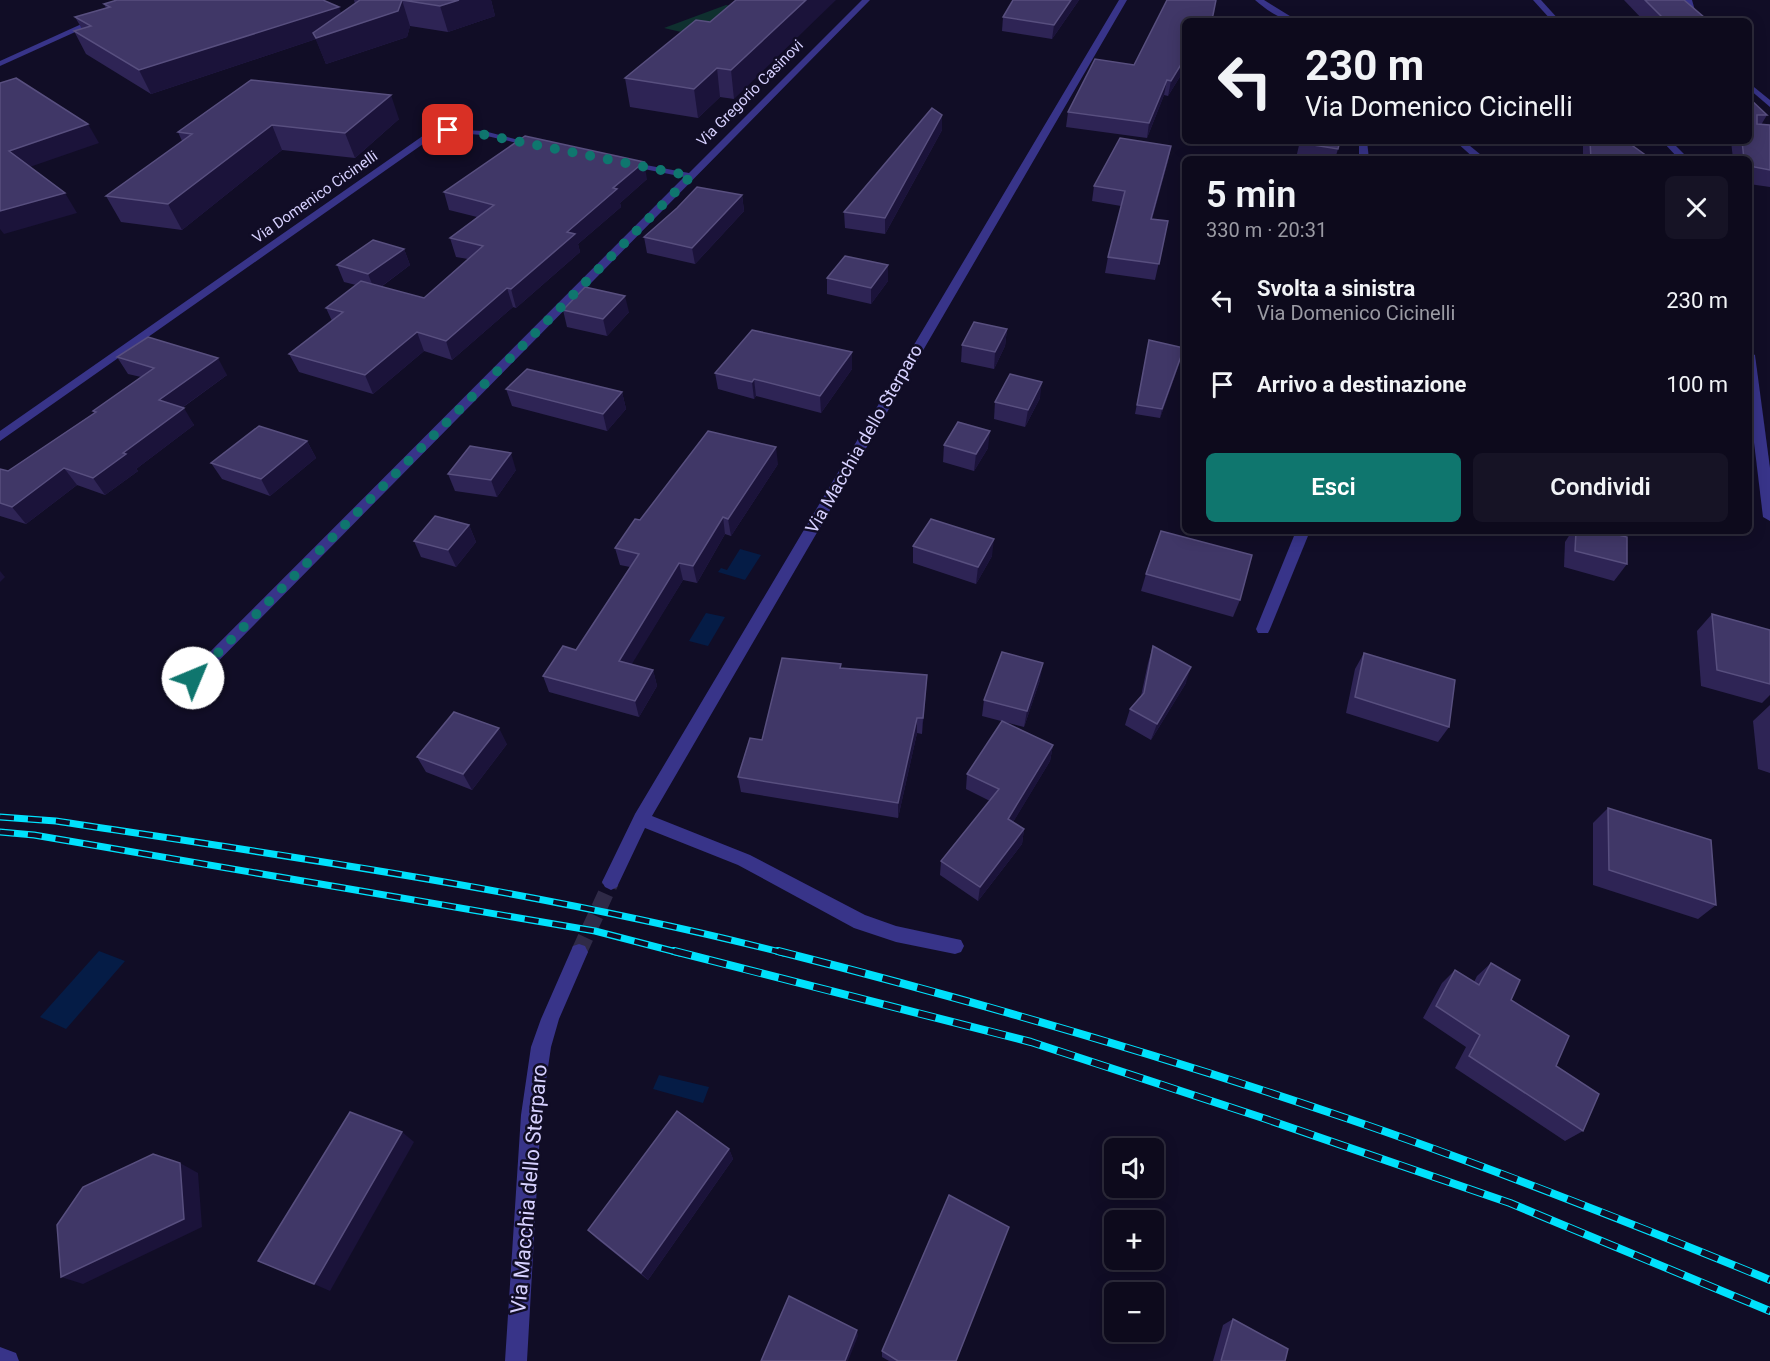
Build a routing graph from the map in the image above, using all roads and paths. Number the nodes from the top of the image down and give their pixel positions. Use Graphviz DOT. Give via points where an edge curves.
graph roads {
  1 [pos="866,0"];
  2 [pos="1123,0"];
  3 [pos="1259,0"];
  4 [pos="1537,0"];
  5 [pos="1688,0"];
  6 [pos="114,13"];
  7 [pos="1287,18"];
  8 [pos="1553,18"];
  9 [pos="1693,18"];
  10 [pos="0,64"];
  11 [pos="1752,88"];
  12 [pos="1770,104"];
  13 [pos="1462,144"];
  14 [pos="1669,144"];
  15 [pos="545,147"];
  16 [pos="1476,156"];
  17 [pos="1681,156"];
  18 [pos="612,160"];
  19 [pos="691,176"];
  20 [pos="1752,378"];
  21 [pos="0,437"];
  22 [pos="1770,517"];
  23 [pos="1302,534"];
  24 [pos="1263,629"];
  25 [pos="176,695"];
  26 [pos="641,819"];
  27 [pos="611,882"];
  28 [pos="955,946"];
  29 [pos="579,952"];
  30 [pos="0,1358"];
  31 [pos="8,1361"];
  32 [pos="516,1361"];
  1 -- 19 [label="street, Via Gregorio Casinovi"];
  2 -- 26 [label="street, Via Macchia dello Sterparo"];
  3 -- 7 [label="street"];
  4 -- 8 [label="street"];
  5 -- 9 [label="street"];
  6 -- 10 [label="street"];
  11 -- 12 [label="street"];
  13 -- 16 [label="street"];
  14 -- 17 [label="street"];
  15 -- 21 [label="street, Via Domenico Cicinelli" via="461,131 430,135"];
  18 -- 19 [label="street"];
  19 -- 25 [label="street, Via Gregorio Casinovi"];
  20 -- 22 [label="street"];
  23 -- 24 [label="street"];
  26 -- 27 [label="street, Via Macchia dello Sterparo"];
  26 -- 28 [label="street" via="744,860 861,922"];
  29 -- 32 [label="street, Via Macchia dello Sterparo" via="549,1019 536,1078"];
  30 -- 31 [label="street"];
}
